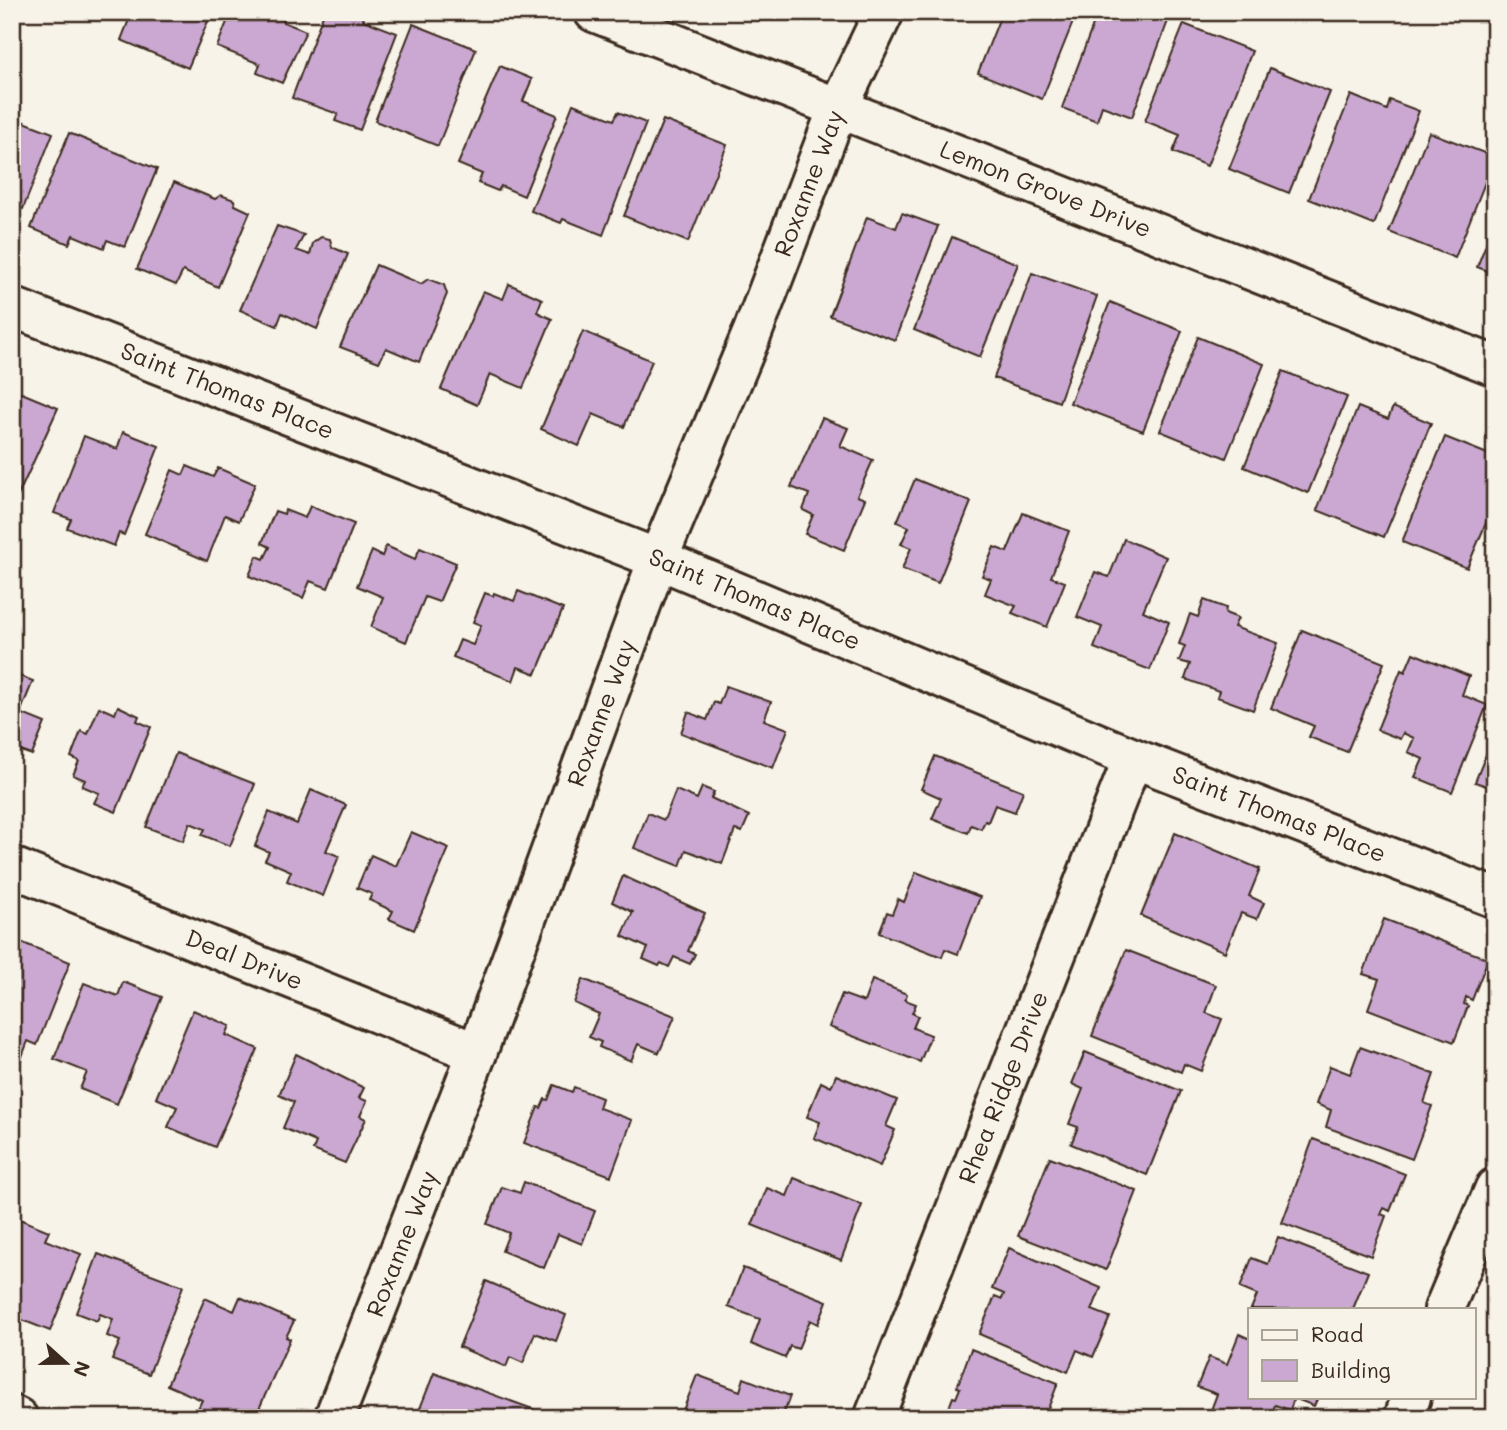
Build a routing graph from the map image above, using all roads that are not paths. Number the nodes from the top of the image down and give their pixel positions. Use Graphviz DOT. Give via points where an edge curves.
graph roads {
  1 [pos="594,12"];
  2 [pos="884,12"];
  3 [pos="838,108"];
  4 [pos="12,307"];
  5 [pos="1495,366"];
  6 [pos="658,559"];
  7 [pos="1133,758"];
  8 [pos="12,867"];
  9 [pos="1495,898"];
  10 [pos="477,1053"];
  11 [pos="1495,1188"];
  12 [pos="1444,1308"];
  13 [pos="1411,1398"];
  14 [pos="12,1415"];
  15 [pos="18,1418"];
  16 [pos="334,1418"];
  17 [pos="874,1418"];
  18 [pos="1404,1418"];
  1 -- 3 [label="street, Lemon Grove Drive"];
  2 -- 3 [label="street, Roxanne Way"];
  3 -- 5 [label="street, Lemon Grove Drive"];
  3 -- 6 [label="street, Roxanne Way" via="753,331"];
  4 -- 6 [label="street, Saint Thomas Place"];
  6 -- 7 [label="street, Saint Thomas Place"];
  6 -- 10 [label="street, Roxanne Way"];
  7 -- 9 [label="street, Saint Thomas Place"];
  7 -- 17 [label="street, Rhea Ridge Drive"];
  8 -- 10 [label="street, Deal Drive"];
  10 -- 16 [label="street, Roxanne Way"];
  11 -- 12 [label="street"];
  13 -- 18 [label="street"];
  14 -- 15 [label="street"];
}
